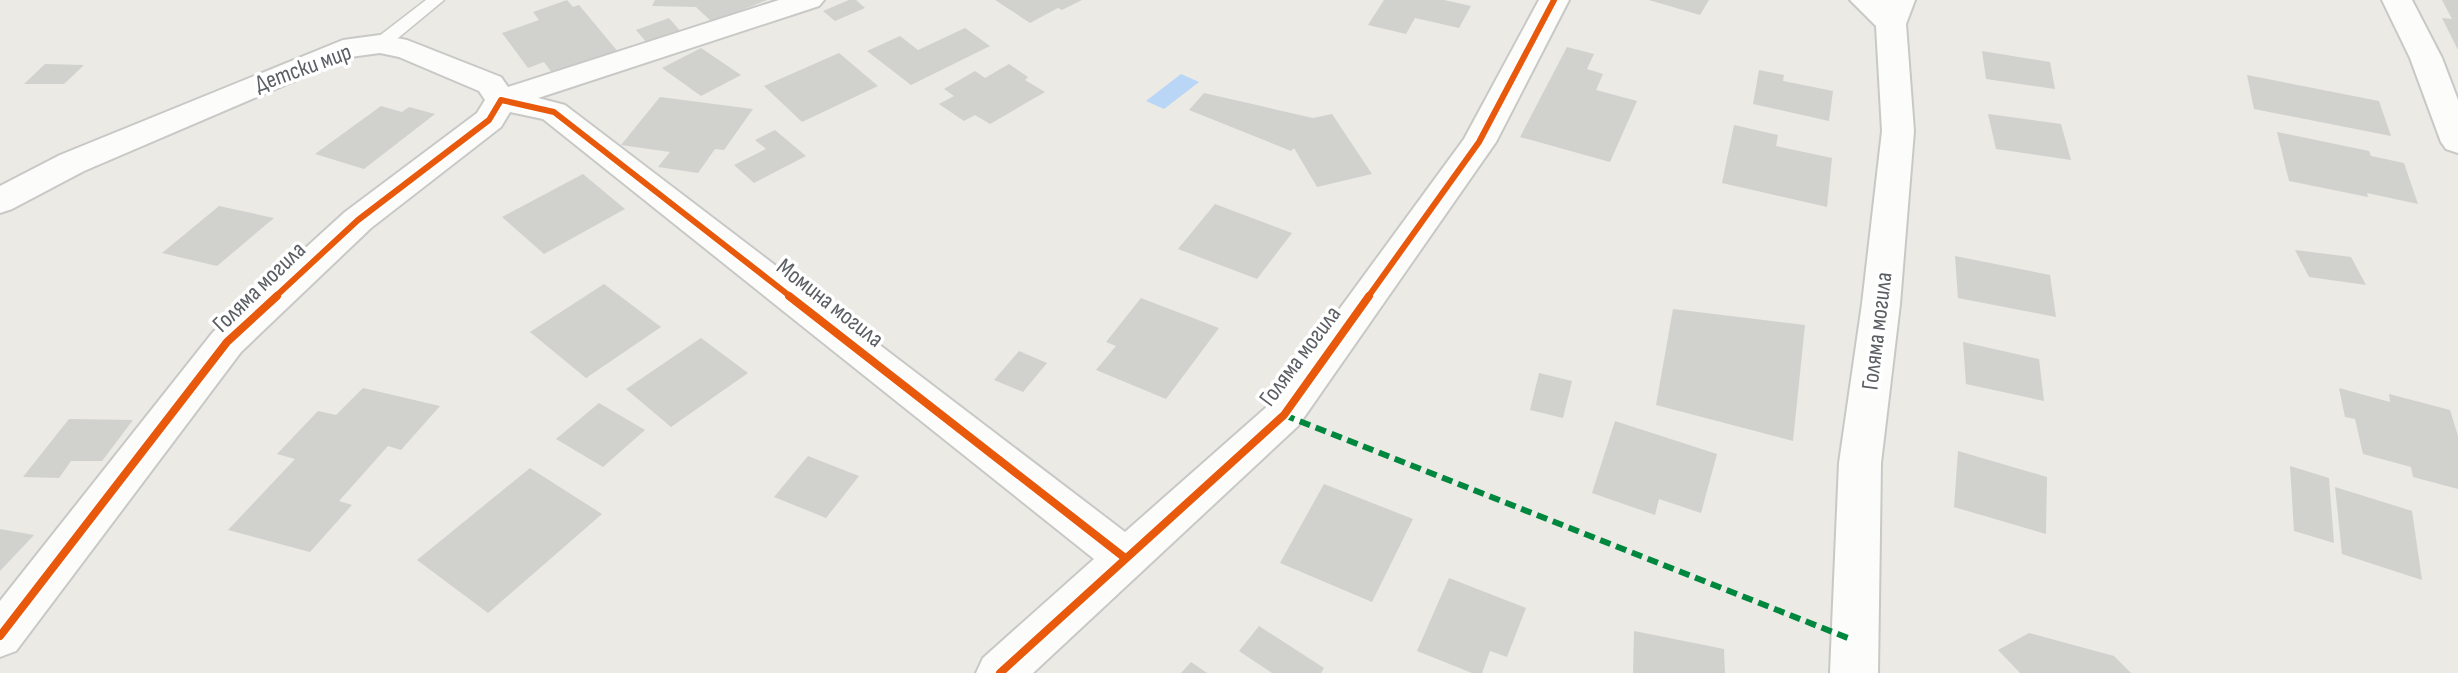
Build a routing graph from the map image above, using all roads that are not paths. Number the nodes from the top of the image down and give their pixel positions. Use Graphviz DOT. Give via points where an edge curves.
graph roads {
  1 [pos="436,0"];
  2 [pos="809,0"];
  3 [pos="1554,0"];
  4 [pos="2397,0"];
  5 [pos="1885,8"];
  6 [pos="380,44"];
  7 [pos="501,100"];
  8 [pos="2458,142"];
  9 [pos="0,201"];
  10 [pos="1125,558"];
  11 [pos="0,636"];
  12 [pos="1000,673"];
  13 [pos="1854,673"];
  1 -- 6 [label="lane"];
  2 -- 7 [label="street"];
  3 -- 10 [label="street, Голяма могила" via="1479,142 1284,415"];
  4 -- 8 [label="street" via="2426,58"];
  5 -- 13 [label="street, Голяма могила" via="1898,131 1860,463"];
  6 -- 7 [label="street, Детски мир" via="407,49 490,84"];
  6 -- 9 [label="street, Детски мир" via="343,49 273,77 72,163"];
  7 -- 10 [label="street, Момина могила" via="554,112"];
  7 -- 11 [label="street, Голяма могила" via="489,120 358,220 227,342"];
  10 -- 12 [label="street, Голяма могила"];
}
